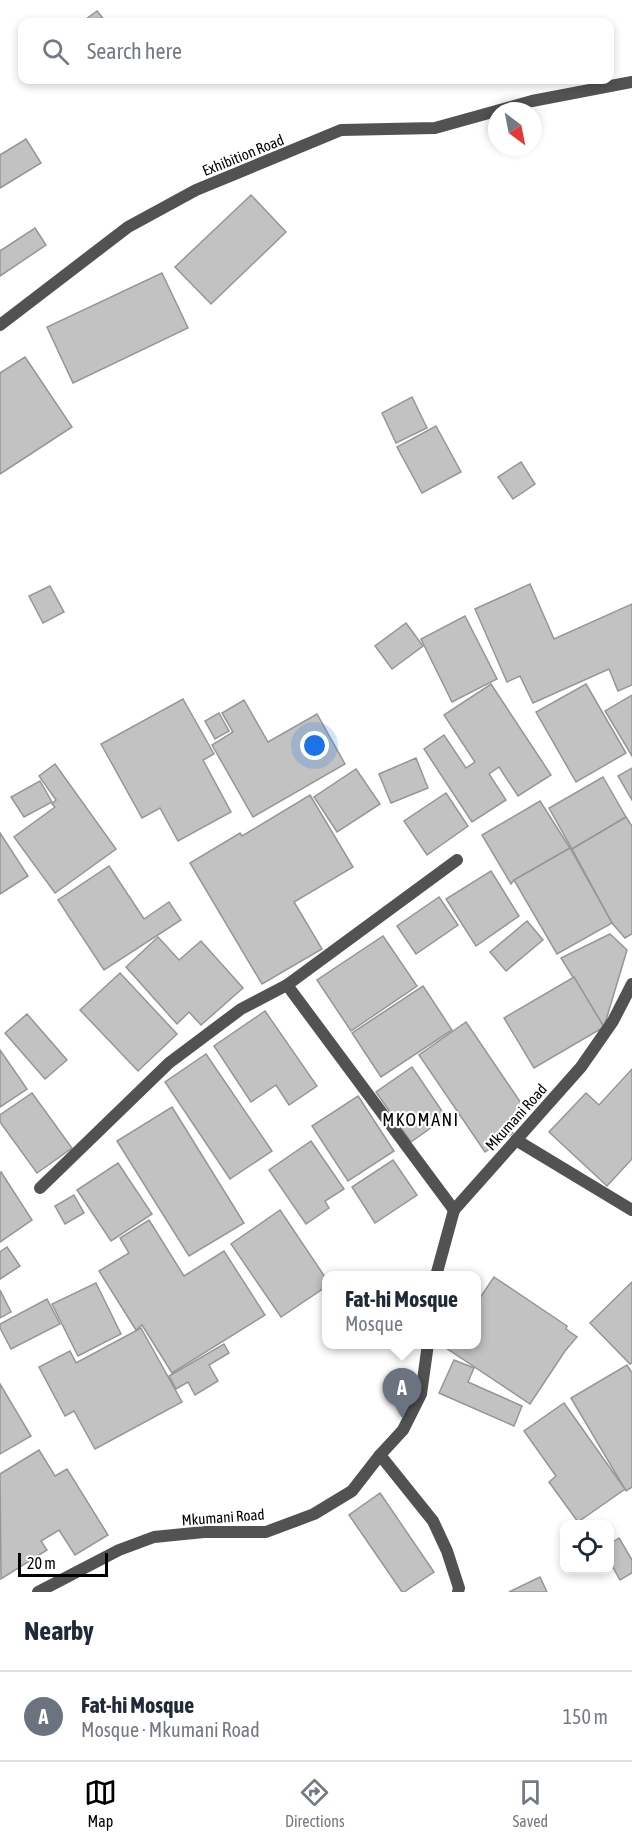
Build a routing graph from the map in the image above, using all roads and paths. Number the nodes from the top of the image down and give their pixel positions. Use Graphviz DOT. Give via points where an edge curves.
graph roads {
  1 [pos="632,82"];
  2 [pos="0,325"];
  3 [pos="457,860"];
  4 [pos="632,984"];
  5 [pos="287,985"];
  6 [pos="516,1140"];
  7 [pos="40,1188"];
  8 [pos="454,1210"];
  9 [pos="632,1210"];
  10 [pos="437,1271"];
  11 [pos="427,1349"];
  12 [pos="380,1455"];
  13 [pos="38,1592"];
  14 [pos="458,1592"];
  1 -- 2 [label="street, Exhibition Road" via="532,101 435,128 341,130 196,190 128,227"];
  3 -- 5 [label="street"];
  4 -- 6 [label="street, Mkumani Road" via="613,1021 581,1067"];
  5 -- 7 [label="street" via="241,1009 169,1063"];
  5 -- 8 [label="street"];
  6 -- 8 [label="street, Mkumani Road"];
  6 -- 9 [label="street"];
  8 -- 10 [label="street, Mkumani Road"];
  11 -- 12 [label="street, Mkumani Road" via="421,1394 403,1430"];
  12 -- 13 [label="street, Mkumani Road" via="352,1491 314,1514 266,1532 204,1532 154,1538 119,1550"];
  12 -- 14 [label="street" via="433,1521 447,1551"];
}
